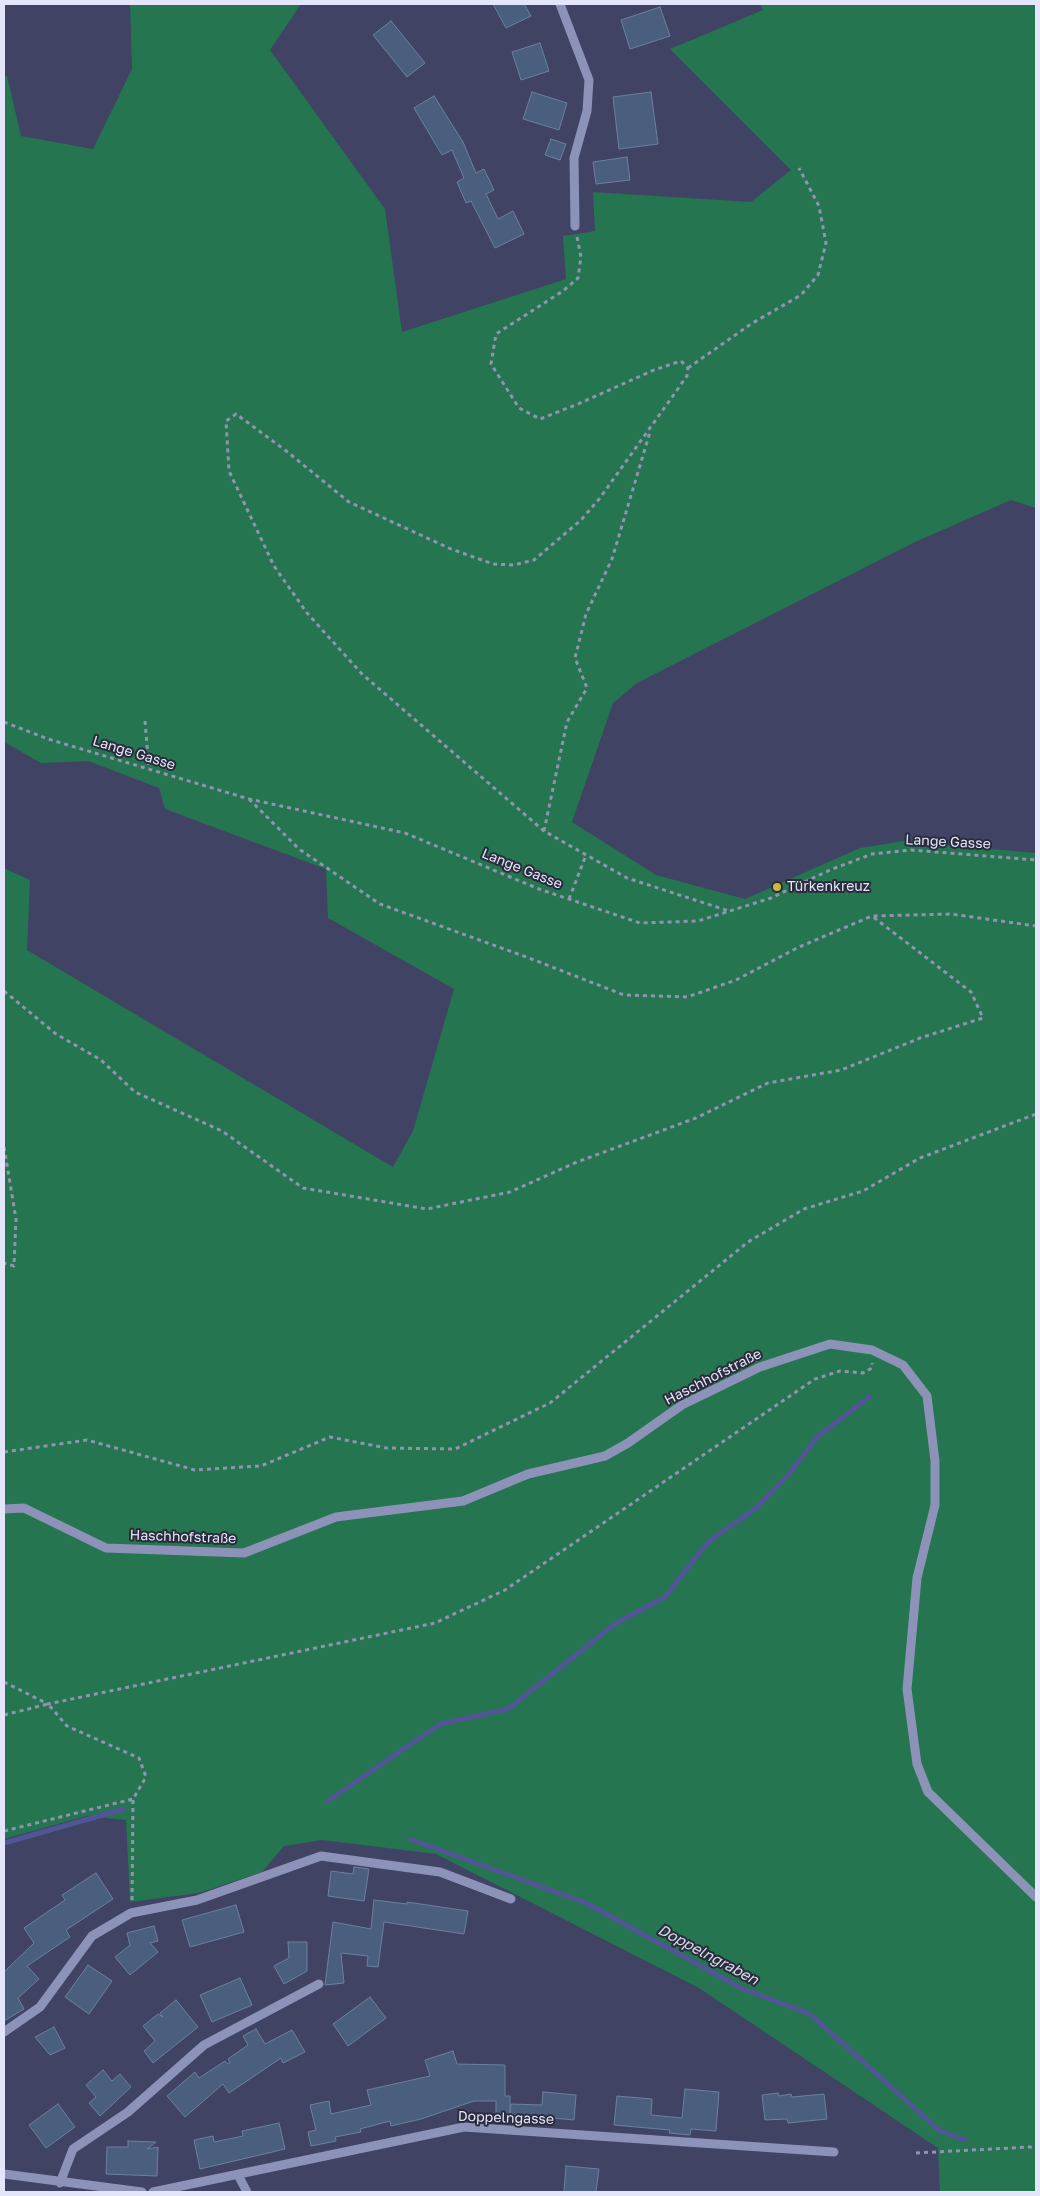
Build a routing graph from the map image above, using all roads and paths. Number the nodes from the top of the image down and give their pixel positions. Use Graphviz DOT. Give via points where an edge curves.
graph roads {
  1 [pos="560,4"];
  2 [pos="800,168"];
  3 [pos="575,226"];
  4 [pos="688,368"];
  5 [pos="651,428"];
  6 [pos="145,721"];
  7 [pos="4,722"];
  8 [pos="149,769"];
  9 [pos="249,799"];
  10 [pos="544,831"];
  11 [pos="586,855"];
  12 [pos="1036,860"];
  13 [pos="569,899"];
  14 [pos="729,911"];
  15 [pos="872,916"];
  16 [pos="1036,926"];
  17 [pos="4,991"];
  18 [pos="1036,1114"];
  19 [pos="4,1147"];
  20 [pos="4,1263"];
  21 [pos="872,1350"];
  22 [pos="4,1452"];
  23 [pos="4,1509"];
  24 [pos="4,1682"];
  25 [pos="48,1704"];
  26 [pos="4,1715"];
  27 [pos="133,1799"];
  28 [pos="4,1830"];
  29 [pos="1036,1897"];
  30 [pos="511,1899"];
  31 [pos="131,1913"];
  32 [pos="319,1984"];
  33 [pos="4,2032"];
  34 [pos="1036,2149"];
  35 [pos="834,2152"];
  36 [pos="916,2152"];
  37 [pos="4,2174"];
  38 [pos="238,2175"];
  39 [pos="60,2183"];
  40 [pos="142,2192"];
  41 [pos="153,2192"];
  42 [pos="248,2192"];
  1 -- 3 [label="street" via="589,80 587,111 574,158"];
  2 -- 4 [label="path" via="819,206 826,243 818,275 801,295 751,324"];
  3 -- 4 [label="path" via="581,257 578,278 496,334 491,364 519,408 540,419 680,361"];
  4 -- 5 [label="path" via="687,376"];
  5 -- 10 [label="path" via="612,559 586,614 575,658 587,688 567,722"];
  5 -- 10 [label="path" via="581,520 534,560 514,565 493,564 451,550 348,502 246,420 236,414 226,421 229,471 274,566 307,613 362,674"];
  6 -- 8 [label="path"];
  7 -- 8 [label="path, Lange Gasse" via="48,739"];
  8 -- 9 [label="path, Lange Gasse"];
  9 -- 13 [label="path, Lange Gasse" via="405,833"];
  9 -- 15 [label="path" via="299,849 380,904 624,995 687,997 736,980 799,947"];
  10 -- 11 [label="path"];
  11 -- 13 [label="path"];
  11 -- 14 [label="path" via="627,878"];
  12 -- 14 [label="path, Lange Gasse" via="911,850 872,854 771,898"];
  13 -- 14 [label="path, Lange Gasse" via="640,923 698,921"];
  15 -- 16 [label="path" via="951,914"];
  15 -- 17 [label="path" via="971,992 982,1018 920,1038 841,1070 768,1083 696,1118 577,1162 510,1192 427,1209 303,1188 222,1131 136,1092 101,1060 56,1034"];
  18 -- 22 [label="path" via="920,1158 863,1191 804,1209 748,1242 550,1403 455,1449 386,1448 330,1437 261,1466 196,1470 87,1440"];
  19 -- 20 [label="path" via="16,1219 14,1266"];
  21 -- 23 [label="street, Haschhofstraße" via="830,1344 760,1367 682,1405 605,1456 528,1474 463,1501 336,1517 244,1553 106,1548 24,1508"];
  21 -- 25 [label="path" via="872,1368 863,1373 840,1371 815,1379 505,1590 435,1623"];
  21 -- 29 [label="street, Haschhofstraße" via="903,1365 927,1396 935,1461 935,1505 917,1578 907,1689 917,1764 928,1792"];
  24 -- 25 [label="path"];
  25 -- 26 [label="path"];
  25 -- 27 [label="path" via="67,1726 139,1758 146,1777"];
  27 -- 28 [label="path"];
  27 -- 31 [label="path"];
  30 -- 31 [label="street" via="440,1872 321,1856 197,1900"];
  31 -- 33 [label="street" via="92,1936 40,2007"];
  32 -- 39 [label="street" via="204,2045 128,2112 73,2149"];
  34 -- 36 [label="path"];
  35 -- 38 [label="street, Doppelngasse" via="464,2127"];
  37 -- 39 [label="street"];
  38 -- 41 [label="street, Doppelngasse"];
  38 -- 42 [label="street"];
  39 -- 40 [label="street"];
}
